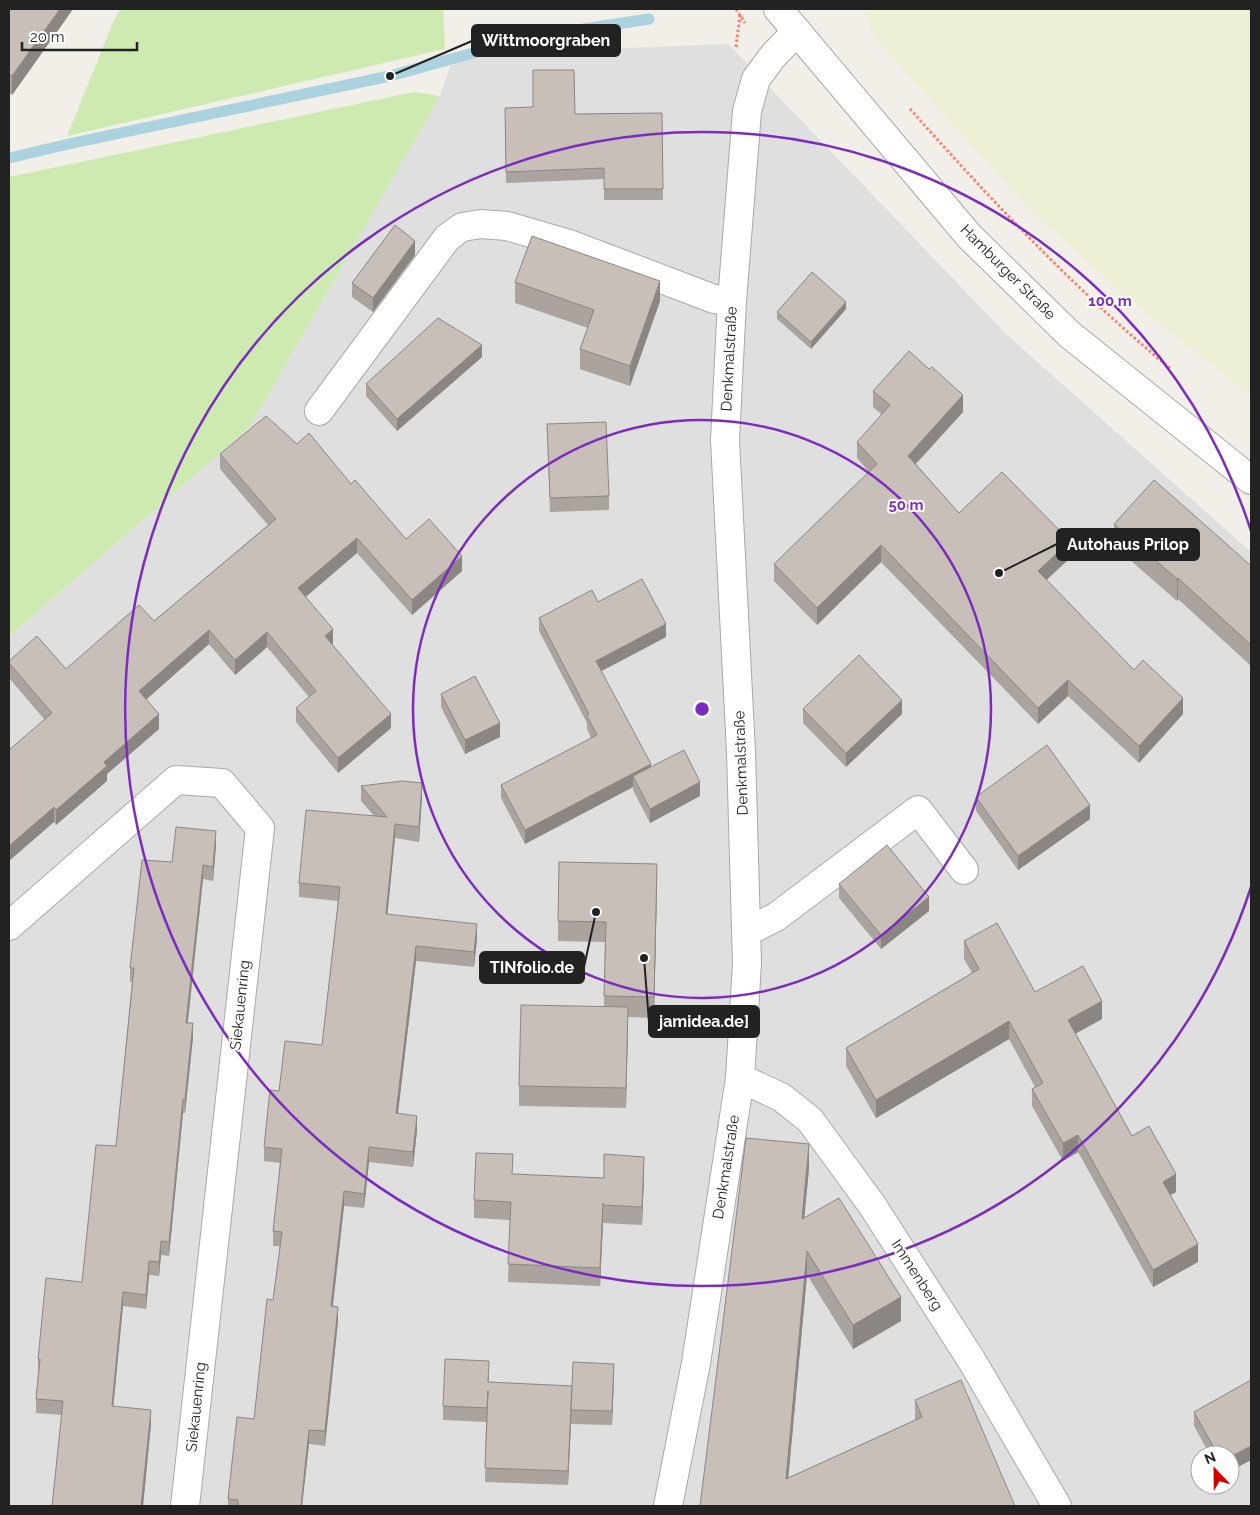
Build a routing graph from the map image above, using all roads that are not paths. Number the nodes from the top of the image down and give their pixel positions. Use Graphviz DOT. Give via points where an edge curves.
graph roads {
  1 [pos="778,9"];
  2 [pos="792,20"];
  3 [pos="732,301"];
  4 [pos="318,411"];
  5 [pos="1251,480"];
  6 [pos="964,870"];
  7 [pos="9,926"];
  8 [pos="746,932"];
  9 [pos="740,1078"];
  10 [pos="185,1506"];
  11 [pos="668,1506"];
  12 [pos="1057,1506"];
  1 -- 2 [label="street, Hamburger Straße"];
  2 -- 3 [label="street, Denkmalstraße" via="773,56 756,79 748,111"];
  2 -- 5 [label="street, Hamburger Straße" via="969,236 1069,334"];
  3 -- 4 [label="street" via="714,299 572,245 507,226 481,224 462,227 447,238"];
  3 -- 8 [label="street, Denkmalstraße" via="725,440 742,752"];
  6 -- 8 [label="street" via="918,810 776,917"];
  7 -- 10 [label="street, Siekauenring" via="176,780 222,783 260,828"];
  8 -- 9 [label="street, Denkmalstraße"];
  9 -- 11 [label="street, Denkmalstraße" via="696,1363"];
  9 -- 12 [label="street, Immenberg" via="781,1097 810,1120 872,1205"];
}
